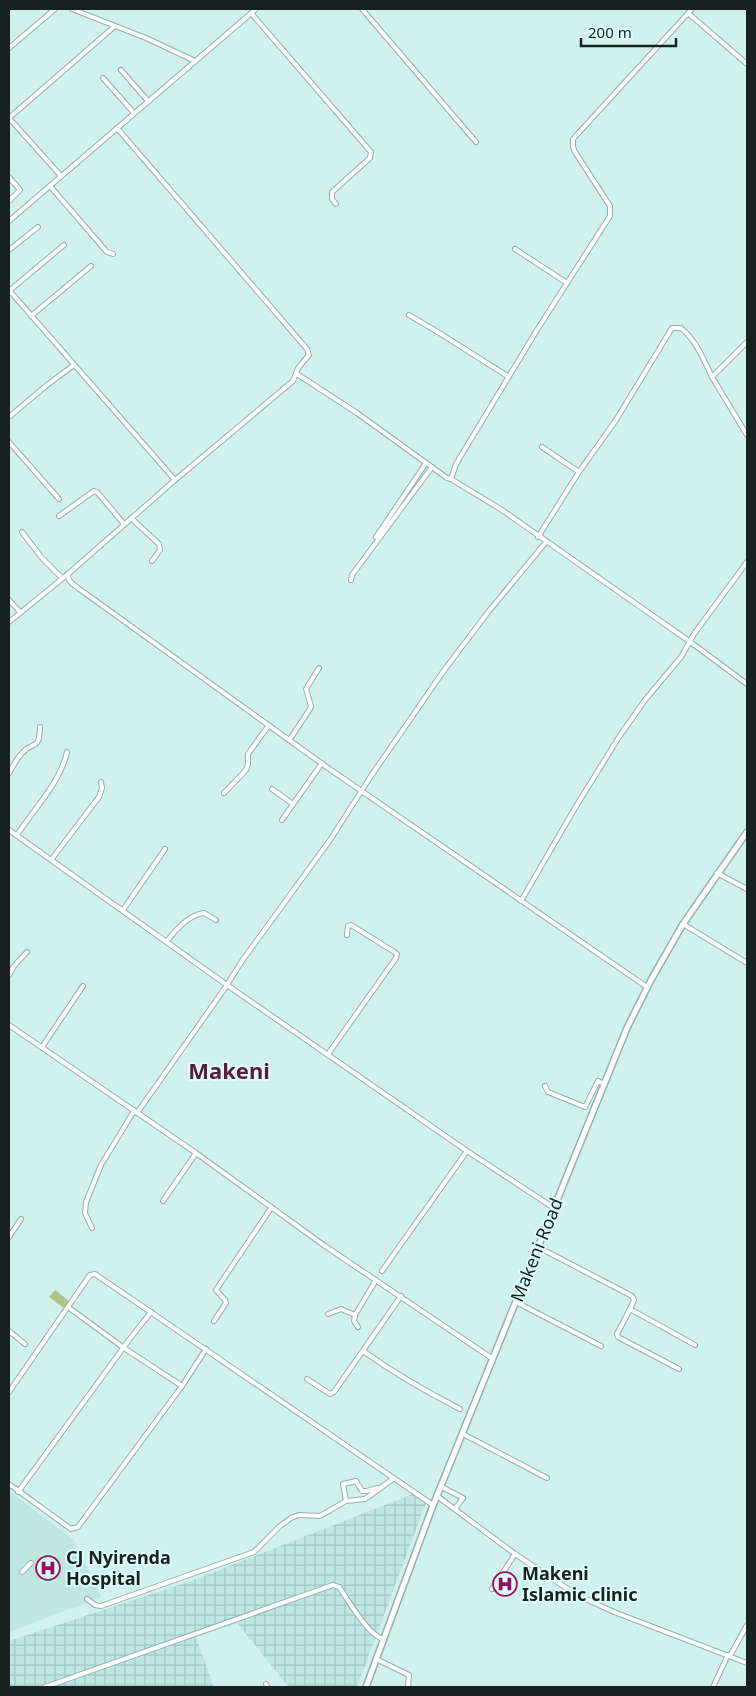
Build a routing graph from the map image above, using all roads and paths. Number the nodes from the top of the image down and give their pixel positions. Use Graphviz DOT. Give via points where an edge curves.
graph roads {
  1 [pos="55,9"];
  2 [pos="72,9"];
  3 [pos="256,9"];
  4 [pos="362,9"];
  5 [pos="692,9"];
  6 [pos="251,13"];
  7 [pos="688,13"];
  8 [pos="115,26"];
  9 [pos="9,48"];
  10 [pos="194,61"];
  11 [pos="747,64"];
  12 [pos="121,70"];
  13 [pos="103,78"];
  14 [pos="148,101"];
  15 [pos="134,114"];
  16 [pos="9,118"];
  17 [pos="118,128"];
  18 [pos="476,142"];
  19 [pos="61,176"];
  20 [pos="9,177"];
  21 [pos="50,186"];
  22 [pos="9,201"];
  23 [pos="336,204"];
  24 [pos="9,222"];
  25 [pos="38,227"];
  26 [pos="64,245"];
  27 [pos="515,249"];
  28 [pos="9,250"];
  29 [pos="113,254"];
  30 [pos="91,266"];
  31 [pos="567,283"];
  32 [pos="9,290"];
  33 [pos="409,315"];
  34 [pos="31,316"];
  35 [pos="747,342"];
  36 [pos="74,365"];
  37 [pos="296,374"];
  38 [pos="712,377"];
  39 [pos="508,378"];
  40 [pos="9,417"];
  41 [pos="747,436"];
  42 [pos="9,442"];
  43 [pos="542,447"];
  44 [pos="426,463"];
  45 [pos="432,467"];
  46 [pos="579,472"];
  47 [pos="451,479"];
  48 [pos="175,480"];
  49 [pos="59,499"];
  50 [pos="59,516"];
  51 [pos="131,518"];
  52 [pos="124,524"];
  53 [pos="22,532"];
  54 [pos="538,536"];
  55 [pos="376,537"];
  56 [pos="546,542"];
  57 [pos="152,561"];
  58 [pos="747,562"];
  59 [pos="68,574"];
  60 [pos="62,578"];
  61 [pos="351,580"];
  62 [pos="9,600"];
  63 [pos="20,612"];
  64 [pos="9,622"];
  65 [pos="689,641"];
  66 [pos="319,668"];
  67 [pos="747,684"];
  68 [pos="269,724"];
  69 [pos="40,727"];
  70 [pos="290,739"];
  71 [pos="67,752"];
  72 [pos="322,763"];
  73 [pos="9,773"];
  74 [pos="101,782"];
  75 [pos="272,789"];
  76 [pos="361,790"];
  77 [pos="224,792"];
  78 [pos="293,804"];
  79 [pos="282,820"];
  80 [pos="9,830"];
  81 [pos="747,832"];
  82 [pos="17,835"];
  83 [pos="165,849"];
  84 [pos="52,860"];
  85 [pos="717,873"];
  86 [pos="747,889"];
  87 [pos="521,901"];
  88 [pos="123,910"];
  89 [pos="216,920"];
  90 [pos="683,924"];
  91 [pos="347,935"];
  92 [pos="167,941"];
  93 [pos="27,952"];
  94 [pos="747,963"];
  95 [pos="9,975"];
  96 [pos="227,985"];
  97 [pos="84,986"];
  98 [pos="647,988"];
  99 [pos="9,1025"];
  100 [pos="42,1047"];
  101 [pos="328,1054"];
  102 [pos="604,1084"];
  103 [pos="545,1086"];
  104 [pos="136,1112"];
  105 [pos="467,1151"];
  106 [pos="196,1154"];
  107 [pos="163,1201"];
  108 [pos="271,1208"];
  109 [pos="554,1208"];
  110 [pos="21,1219"];
  111 [pos="92,1228"];
  112 [pos="9,1237"];
  113 [pos="538,1247"];
  114 [pos="382,1271"];
  115 [pos="376,1280"];
  116 [pos="401,1296"];
  117 [pos="516,1302"];
  118 [pos="68,1307"];
  119 [pos="630,1309"];
  120 [pos="151,1312"];
  121 [pos="328,1314"];
  122 [pos="355,1316"];
  123 [pos="214,1321"];
  124 [pos="358,1327"];
  125 [pos="9,1332"];
  126 [pos="25,1344"];
  127 [pos="695,1345"];
  128 [pos="601,1346"];
  129 [pos="124,1348"];
  130 [pos="206,1349"];
  131 [pos="363,1350"];
  132 [pos="493,1359"];
  133 [pos="679,1368"];
  134 [pos="307,1378"];
  135 [pos="182,1386"];
  136 [pos="9,1392"];
  137 [pos="460,1410"];
  138 [pos="463,1434"];
  139 [pos="393,1478"];
  140 [pos="547,1478"];
  141 [pos="9,1484"];
  142 [pos="382,1487"];
  143 [pos="442,1487"];
  144 [pos="18,1492"];
  145 [pos="437,1496"];
  146 [pos="346,1501"];
  147 [pos="434,1506"];
  148 [pos="455,1509"];
  149 [pos="515,1554"];
  150 [pos="32,1563"];
  151 [pos="22,1572"];
  152 [pos="492,1589"];
  153 [pos="87,1600"];
  154 [pos="747,1624"];
  155 [pos="383,1640"];
  156 [pos="729,1656"];
  157 [pos="376,1658"];
  158 [pos="747,1663"];
  159 [pos="52,1686"];
  160 [pos="45,1687"];
  161 [pos="366,1687"];
  162 [pos="408,1687"];
  163 [pos="713,1687"];
  1 -- 9 [label="street"];
  2 -- 8 [label="street"];
  3 -- 6 [label="street"];
  4 -- 18 [label="street"];
  5 -- 7 [label="street"];
  6 -- 10 [label="street"];
  6 -- 23 [label="street" via="371,152 370,158 332,192"];
  7 -- 11 [label="street"];
  7 -- 31 [label="street" via="573,139 575,152 610,206 611,213"];
  8 -- 10 [label="street"];
  8 -- 16 [label="street"];
  10 -- 14 [label="street"];
  12 -- 14 [label="street"];
  13 -- 15 [label="street"];
  14 -- 15 [label="street"];
  15 -- 17 [label="street"];
  16 -- 19 [label="street"];
  17 -- 19 [label="street"];
  17 -- 37 [label="street" via="308,350 308,357"];
  19 -- 21 [label="street"];
  20 -- 22 [label="street" via="20,190"];
  21 -- 24 [label="street"];
  21 -- 29 [label="street" via="107,252"];
  25 -- 28 [label="street"];
  26 -- 32 [label="street"];
  27 -- 31 [label="street"];
  30 -- 34 [label="street"];
  31 -- 39 [label="street"];
  32 -- 34 [label="street"];
  33 -- 39 [label="street"];
  34 -- 36 [label="street"];
  35 -- 38 [label="street"];
  36 -- 40 [label="street"];
  36 -- 48 [label="street"];
  37 -- 44 [label="street"];
  37 -- 48 [label="street" via="293,381"];
  38 -- 41 [label="street"];
  38 -- 46 [label="street" via="688,335 681,328 672,328 616,420"];
  39 -- 47 [label="street" via="456,464"];
  42 -- 49 [label="street"];
  43 -- 46 [label="street"];
  44 -- 45 [label="street"];
  44 -- 55 [label="street"];
  45 -- 47 [label="street"];
  45 -- 61 [label="street"];
  46 -- 54 [label="street"];
  47 -- 54 [label="street"];
  48 -- 51 [label="street"];
  50 -- 52 [label="street" via="94,491"];
  51 -- 52 [label="street"];
  51 -- 57 [label="street" via="159,544 160,550"];
  52 -- 59 [label="street"];
  53 -- 60 [label="street"];
  54 -- 56 [label="street"];
  56 -- 65 [label="street"];
  56 -- 76 [label="street" via="445,669"];
  58 -- 65 [label="street"];
  59 -- 60 [label="street"];
  59 -- 68 [label="street" via="78,588"];
  60 -- 63 [label="street"];
  62 -- 63 [label="street"];
  63 -- 64 [label="street"];
  65 -- 67 [label="street"];
  65 -- 87 [label="street" via="681,657 619,738"];
  66 -- 70 [label="street" via="306,689 310,709"];
  68 -- 70 [label="street"];
  68 -- 77 [label="street" via="248,754 246,770"];
  69 -- 73 [label="street" via="37,744 22,753"];
  70 -- 72 [label="street"];
  71 -- 82 [label="street" via="52,785"];
  72 -- 76 [label="street"];
  72 -- 78 [label="street"];
  74 -- 84 [label="street" via="99,798"];
  75 -- 78 [label="street"];
  76 -- 87 [label="street"];
  76 -- 96 [label="street" via="325,848"];
  78 -- 79 [label="street"];
  80 -- 82 [label="street"];
  81 -- 85 [label="main road, Makeni Road"];
  82 -- 84 [label="street"];
  83 -- 88 [label="street"];
  84 -- 88 [label="street"];
  85 -- 86 [label="street"];
  85 -- 90 [label="main road, Makeni Road"];
  87 -- 98 [label="street"];
  88 -- 92 [label="street"];
  89 -- 92 [label="street" via="204,913 196,915"];
  90 -- 94 [label="street"];
  90 -- 98 [label="main road, Makeni Road"];
  91 -- 101 [label="street" via="350,924 397,954"];
  92 -- 96 [label="street"];
  93 -- 95 [label="street"];
  96 -- 101 [label="street"];
  96 -- 104 [label="street"];
  97 -- 100 [label="street"];
  98 -- 102 [label="main road, Makeni Road"];
  99 -- 100 [label="street"];
  100 -- 104 [label="street"];
  101 -- 105 [label="street"];
  102 -- 103 [label="street" via="598,1081 585,1107 549,1092"];
  102 -- 109 [label="main road, Makeni Road"];
  104 -- 106 [label="street"];
  104 -- 111 [label="street" via="101,1165 86,1202 85,1213"];
  105 -- 109 [label="street"];
  105 -- 114 [label="street"];
  106 -- 107 [label="street"];
  106 -- 108 [label="street"];
  108 -- 115 [label="street"];
  108 -- 123 [label="street" via="216,1290 226,1303"];
  109 -- 113 [label="main road, Makeni Road"];
  110 -- 112 [label="street"];
  113 -- 117 [label="main road, Makeni Road"];
  113 -- 119 [label="street" via="632,1296 634,1300"];
  115 -- 116 [label="street"];
  115 -- 122 [label="street"];
  116 -- 131 [label="street"];
  116 -- 132 [label="street"];
  117 -- 128 [label="street"];
  117 -- 132 [label="main road, Makeni Road"];
  118 -- 120 [label="street" via="90,1276 95,1274"];
  118 -- 129 [label="street"];
  118 -- 136 [label="street"];
  119 -- 127 [label="street"];
  119 -- 133 [label="street" via="618,1330 618,1337"];
  120 -- 129 [label="street"];
  120 -- 130 [label="street"];
  121 -- 122 [label="street" via="339,1309"];
  122 -- 124 [label="street"];
  125 -- 126 [label="street"];
  129 -- 135 [label="street"];
  129 -- 144 [label="street"];
  130 -- 135 [label="street"];
  130 -- 139 [label="street"];
  131 -- 134 [label="street" via="331,1394"];
  131 -- 137 [label="street"];
  132 -- 138 [label="main road, Makeni Road"];
  135 -- 144 [label="street" via="78,1527 71,1529"];
  138 -- 140 [label="street"];
  138 -- 143 [label="main road, Makeni Road"];
  139 -- 142 [label="street"];
  139 -- 147 [label="street"];
  141 -- 144 [label="street"];
  142 -- 146 [label="street" via="366,1499"];
  142 -- 146 [label="street" via="367,1491 361,1490 357,1481 343,1484"];
  143 -- 145 [label="main road, Makeni Road"];
  143 -- 148 [label="street" via="463,1498"];
  145 -- 147 [label="main road, Makeni Road"];
  145 -- 148 [label="street"];
  146 -- 153 [label="street" via="320,1516 291,1518 254,1552 101,1606"];
  147 -- 155 [label="main road, Makeni Road"];
  148 -- 149 [label="street"];
  149 -- 152 [label="street"];
  149 -- 156 [label="street" via="577,1596"];
  150 -- 151 [label="street"];
  154 -- 156 [label="street"];
  155 -- 157 [label="main road, Makeni Road"];
  155 -- 159 [label="street" via="374,1634 339,1587 334,1585"];
  156 -- 158 [label="street"];
  156 -- 163 [label="street"];
  157 -- 161 [label="main road, Makeni Road"];
  157 -- 162 [label="street" via="409,1675"];
  159 -- 160 [label="street"];
}
